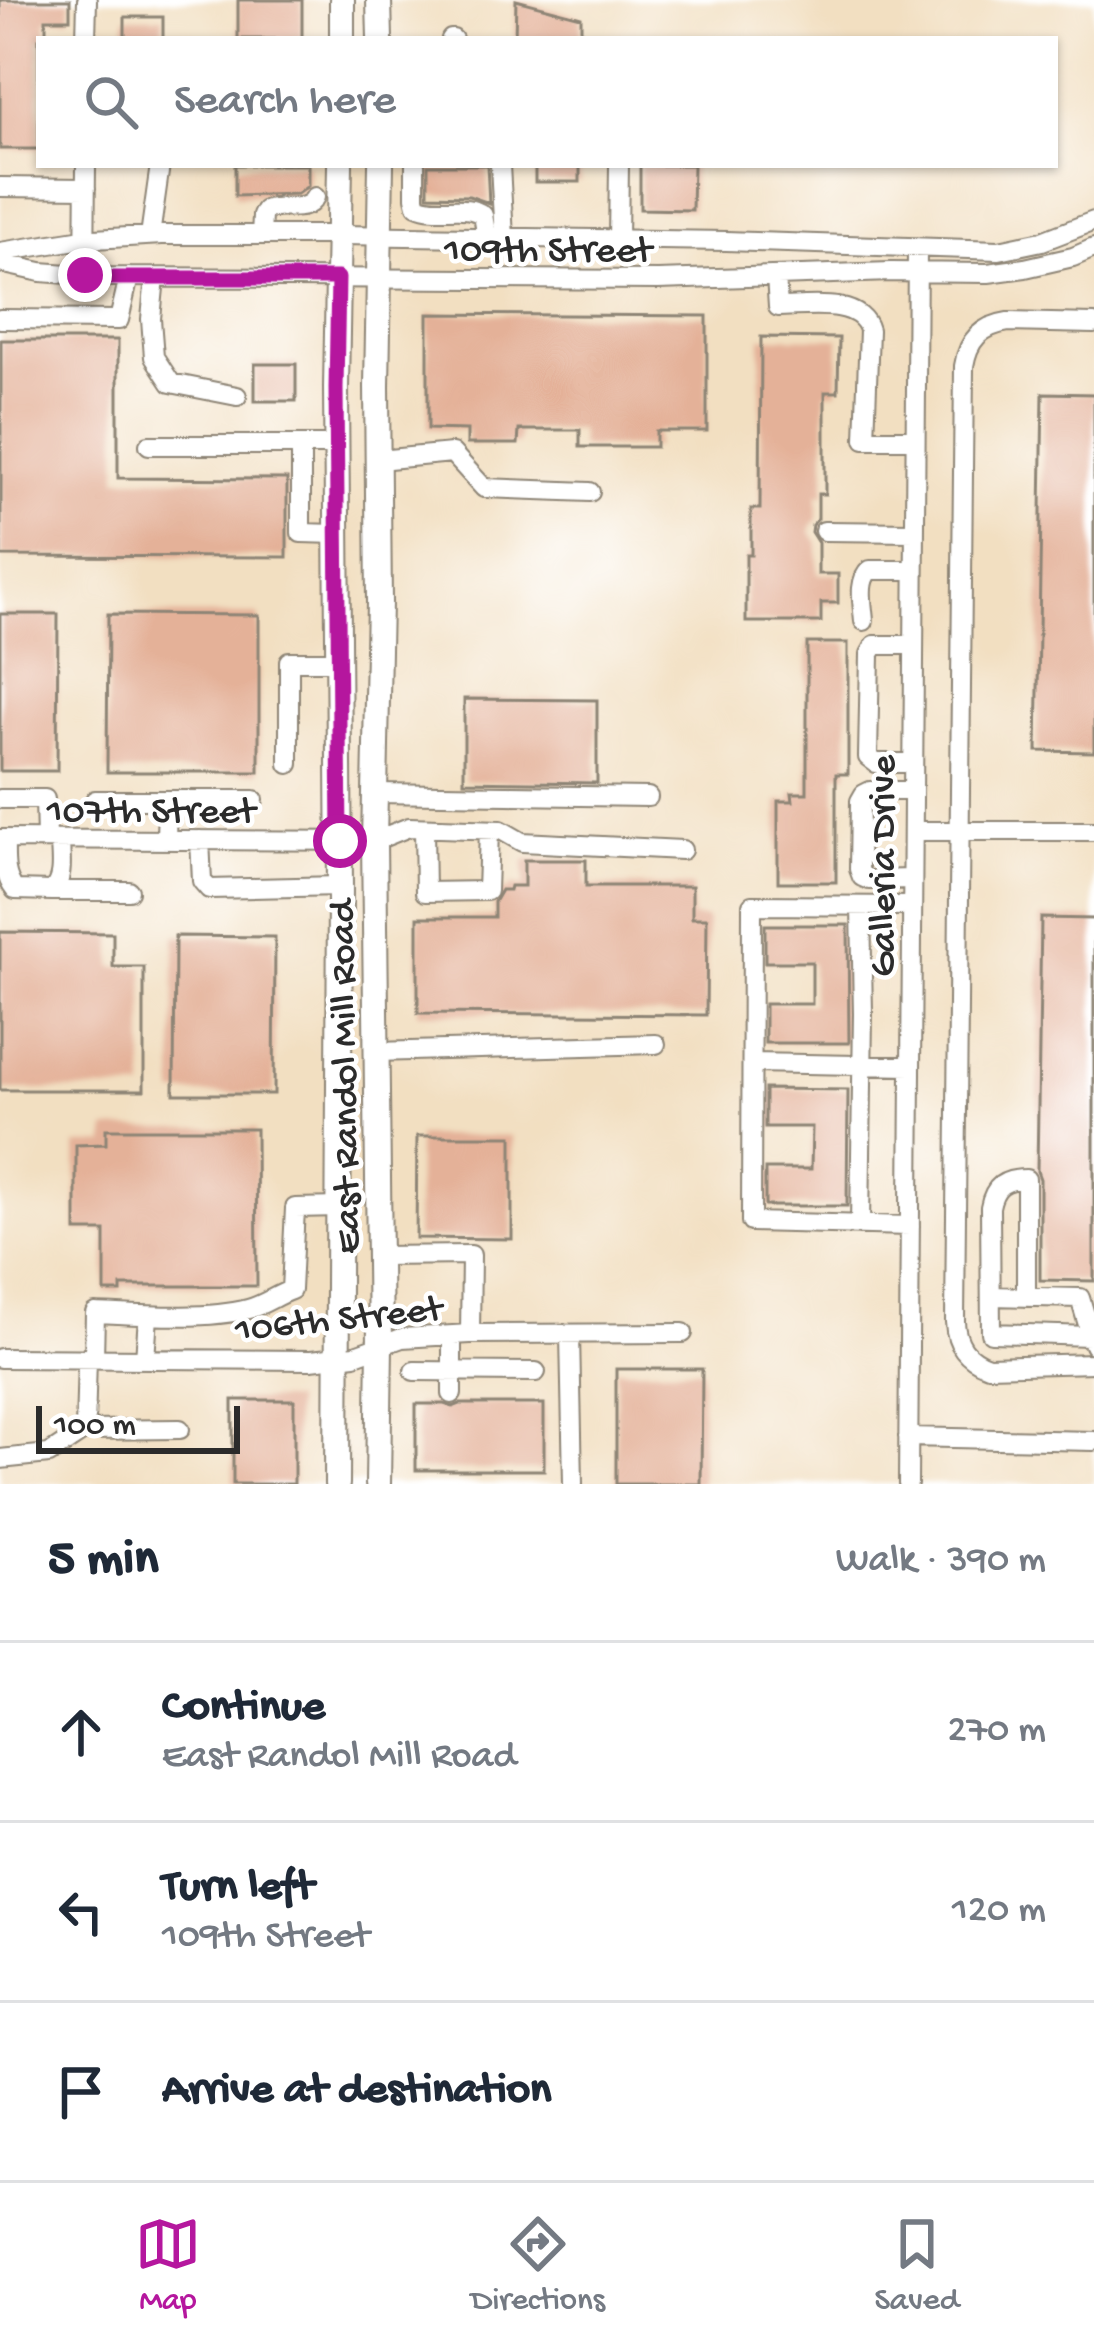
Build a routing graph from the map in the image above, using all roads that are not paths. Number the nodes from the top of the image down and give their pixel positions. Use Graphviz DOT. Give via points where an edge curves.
graph roads {
  1 [pos="86,0"];
  2 [pos="342,0"];
  3 [pos="379,0"];
  4 [pos="86,36"];
  5 [pos="342,36"];
  6 [pos="380,36"];
  7 [pos="86,168"];
  8 [pos="160,168"];
  9 [pos="340,168"];
  10 [pos="381,168"];
  11 [pos="415,168"];
  12 [pos="500,168"];
  13 [pos="619,168"];
  14 [pos="0,188"];
  15 [pos="86,188"];
  16 [pos="315,197"];
  17 [pos="1094,221"];
  18 [pos="261,235"];
  19 [pos="340,235"];
  20 [pos="150,236"];
  21 [pos="379,237"];
  22 [pos="495,238"];
  23 [pos="85,239"];
  24 [pos="618,240"];
  25 [pos="689,241"];
  26 [pos="1094,248"];
  27 [pos="916,249"];
  28 [pos="0,252"];
  29 [pos="0,263"];
  30 [pos="917,273"];
  31 [pos="85,275"];
  32 [pos="776,276"];
  33 [pos="129,278"];
  34 [pos="154,278"];
  35 [pos="338,278"];
  36 [pos="379,278"];
  37 [pos="689,279"];
  38 [pos="0,319"];
  39 [pos="1094,324"];
  40 [pos="377,386"];
  41 [pos="336,388"];
  42 [pos="237,396"];
  43 [pos="916,439"];
  44 [pos="149,445"];
  45 [pos="301,445"];
  46 [pos="336,445"];
  47 [pos="378,460"];
  48 [pos="590,491"];
  49 [pos="824,531"];
  50 [pos="915,532"];
  51 [pos="337,534"];
  52 [pos="914,569"];
  53 [pos="864,621"];
  54 [pos="914,645"];
  55 [pos="338,661"];
  56 [pos="913,763"];
  57 [pos="289,764"];
  58 [pos="913,791"];
  59 [pos="376,793"];
  60 [pos="648,797"];
  61 [pos="0,799"];
  62 [pos="95,800"];
  63 [pos="167,800"];
  64 [pos="254,800"];
  65 [pos="424,828"];
  66 [pos="489,830"];
  67 [pos="913,831"];
  68 [pos="960,831"];
  69 [pos="1094,831"];
  70 [pos="2,839"];
  71 [pos="53,840"];
  72 [pos="166,840"];
  73 [pos="200,840"];
  74 [pos="340,841"];
  75 [pos="374,841"];
  76 [pos="682,850"];
  77 [pos="912,879"];
  78 [pos="340,886"];
  79 [pos="8,890"];
  80 [pos="52,890"];
  81 [pos="129,891"];
  82 [pos="861,906"];
  83 [pos="912,906"];
  84 [pos="656,1044"];
  85 [pos="376,1052"];
  86 [pos="752,1064"];
  87 [pos="862,1065"];
  88 [pos="911,1066"];
  89 [pos="339,1207"];
  90 [pos="860,1225"];
  91 [pos="910,1226"];
  92 [pos="378,1256"];
  93 [pos="991,1297"];
  94 [pos="1026,1297"];
  95 [pos="148,1316"];
  96 [pos="682,1333"];
  97 [pos="571,1334"];
  98 [pos="461,1335"];
  99 [pos="1092,1341"];
  100 [pos="380,1345"];
  101 [pos="338,1356"];
  102 [pos="0,1357"];
  103 [pos="90,1357"];
  104 [pos="145,1359"];
  105 [pos="1094,1363"];
  106 [pos="414,1371"];
  107 [pos="452,1371"];
  108 [pos="536,1372"];
  109 [pos="452,1394"];
  110 [pos="85,1430"];
  111 [pos="180,1430"];
  112 [pos="908,1437"];
  113 [pos="1094,1441"];
  114 [pos="0,1459"];
  115 [pos="337,1484"];
  116 [pos="378,1484"];
  117 [pos="573,1484"];
  118 [pos="908,1484"];
  1 -- 4 [label="street"];
  2 -- 5 [label="main road"];
  3 -- 6 [label="main road"];
  7 -- 15 [label="street"];
  8 -- 20 [label="street"];
  9 -- 19 [label="main road, East Randol Mill Road"];
  10 -- 21 [label="main road, East Randol Mill Road"];
  11 -- 22 [label="street" via="417,205 476,210"];
  12 -- 22 [label="street"];
  13 -- 24 [label="street"];
  14 -- 15 [label="street"];
  15 -- 23 [label="street"];
  16 -- 18 [label="street" via="306,207 265,210"];
  17 -- 27 [label="street, 109th Street" via="999,250"];
  18 -- 19 [label="street, 109th Street"];
  18 -- 20 [label="street, 109th Street"];
  19 -- 21 [label="street, 109th Street"];
  19 -- 35 [label="main road, East Randol Mill Road"];
  20 -- 23 [label="street, 109th Street"];
  21 -- 22 [label="street, 109th Street"];
  21 -- 36 [label="main road, East Randol Mill Road"];
  22 -- 24 [label="street, 109th Street"];
  23 -- 28 [label="street, 109th Street"];
  23 -- 31 [label="street"];
  24 -- 25 [label="street, 109th Street"];
  25 -- 27 [label="street, 109th Street"];
  25 -- 37 [label="street"];
  26 -- 30 [label="street, 109th Street" via="1025,268"];
  27 -- 30 [label="street, Galleria Drive"];
  29 -- 31 [label="street, 109th Street"];
  30 -- 32 [label="street, 109th Street"];
  30 -- 43 [label="street, Galleria Drive"];
  31 -- 33 [label="street, 109th Street"];
  32 -- 37 [label="street, 109th Street"];
  32 -- 43 [label="street" via="778,307 862,314 869,330 865,439"];
  33 -- 34 [label="street, 109th Street"];
  33 -- 38 [label="street" via="119,320"];
  34 -- 35 [label="street, 109th Street"];
  34 -- 42 [label="street" via="154,356 170,383"];
  35 -- 36 [label="street, 109th Street"];
  35 -- 41 [label="main road, East Randol Mill Road"];
  36 -- 37 [label="street, 109th Street"];
  36 -- 40 [label="main road, East Randol Mill Road"];
  39 -- 68 [label="street" via="994,324 966,352"];
  40 -- 41 [label="main road"];
  40 -- 47 [label="main road, East Randol Mill Road"];
  41 -- 46 [label="main road, East Randol Mill Road"];
  43 -- 50 [label="street, Galleria Drive"];
  44 -- 45 [label="street"];
  45 -- 46 [label="street"];
  45 -- 51 [label="street" via="301,533"];
  46 -- 51 [label="main road, East Randol Mill Road"];
  47 -- 48 [label="street" via="452,453 484,488"];
  47 -- 59 [label="main road, East Randol Mill Road"];
  49 -- 50 [label="street"];
  50 -- 52 [label="street, Galleria Drive"];
  51 -- 55 [label="main road, East Randol Mill Road"];
  52 -- 53 [label="street" via="864,575"];
  52 -- 54 [label="street, Galleria Drive"];
  54 -- 56 [label="street, Galleria Drive"];
  54 -- 56 [label="street" via="875,645 870,654 868,757"];
  55 -- 57 [label="street" via="289,661"];
  55 -- 74 [label="main road, East Randol Mill Road"];
  56 -- 58 [label="street, Galleria Drive"];
  58 -- 67 [label="street, Galleria Drive"];
  58 -- 77 [label="street" via="870,791 860,801 862,877"];
  59 -- 60 [label="street"];
  59 -- 75 [label="main road, East Randol Mill Road"];
  61 -- 71 [label="street" via="45,799"];
  62 -- 63 [label="street"];
  63 -- 64 [label="street"];
  63 -- 72 [label="street"];
  65 -- 66 [label="street, 107th Street"];
  65 -- 66 [label="street" via="425,892 487,891"];
  65 -- 75 [label="street, 107th Street"];
  66 -- 76 [label="street, 107th Street" via="522,842"];
  67 -- 68 [label="street"];
  67 -- 77 [label="street, Galleria Drive"];
  68 -- 69 [label="street"];
  68 -- 105 [label="street" via="956,1334 967,1354 988,1366"];
  70 -- 71 [label="street, 107th Street"];
  70 -- 79 [label="street"];
  71 -- 72 [label="street, 107th Street"];
  71 -- 80 [label="street" via="61,876"];
  72 -- 73 [label="street, 107th Street"];
  73 -- 74 [label="street, 107th Street"];
  73 -- 78 [label="street" via="209,889"];
  74 -- 75 [label="street, 107th Street"];
  74 -- 78 [label="main road, East Randol Mill Road"];
  75 -- 85 [label="main road, East Randol Mill Road"];
  77 -- 83 [label="street, Galleria Drive"];
  78 -- 89 [label="main road, East Randol Mill Road"];
  79 -- 80 [label="street"];
  80 -- 81 [label="street"];
  82 -- 83 [label="street"];
  82 -- 86 [label="street" via="752,905"];
  82 -- 87 [label="street"];
  83 -- 88 [label="street, Galleria Drive"];
  84 -- 85 [label="street"];
  85 -- 92 [label="main road, East Randol Mill Road"];
  86 -- 87 [label="street"];
  86 -- 90 [label="street" via="751,1222"];
  87 -- 88 [label="street"];
  87 -- 90 [label="street"];
  88 -- 91 [label="street, Galleria Drive"];
  89 -- 95 [label="street" via="295,1208 291,1290 248,1309"];
  89 -- 101 [label="main road, East Randol Mill Road"];
  90 -- 91 [label="street"];
  91 -- 112 [label="street, Galleria Drive"];
  92 -- 98 [label="street" via="471,1255"];
  92 -- 100 [label="main road, East Randol Mill Road"];
  93 -- 94 [label="street"];
  93 -- 94 [label="street" via="990,1207 997,1187 1012,1179 1026,1179"];
  93 -- 99 [label="street" via="991,1333"];
  94 -- 99 [label="street" via="1081,1298"];
  95 -- 103 [label="street" via="95,1313"];
  95 -- 104 [label="street"];
  96 -- 97 [label="street, 106th Street"];
  97 -- 98 [label="street, 106th Street"];
  97 -- 117 [label="street"];
  98 -- 100 [label="street, 106th Street"];
  98 -- 107 [label="street"];
  100 -- 101 [label="street, 106th Street"];
  100 -- 116 [label="main road, East Randol Mill Road"];
  101 -- 104 [label="street, 106th Street"];
  101 -- 115 [label="main road, East Randol Mill Road"];
  102 -- 103 [label="street, 106th Street"];
  103 -- 104 [label="street, 106th Street"];
  103 -- 110 [label="street"];
  106 -- 107 [label="street"];
  107 -- 108 [label="street"];
  107 -- 109 [label="street"];
  110 -- 111 [label="street"];
  110 -- 114 [label="street" via="49,1454"];
  112 -- 113 [label="street"];
  112 -- 118 [label="street, Galleria Drive"];
}
